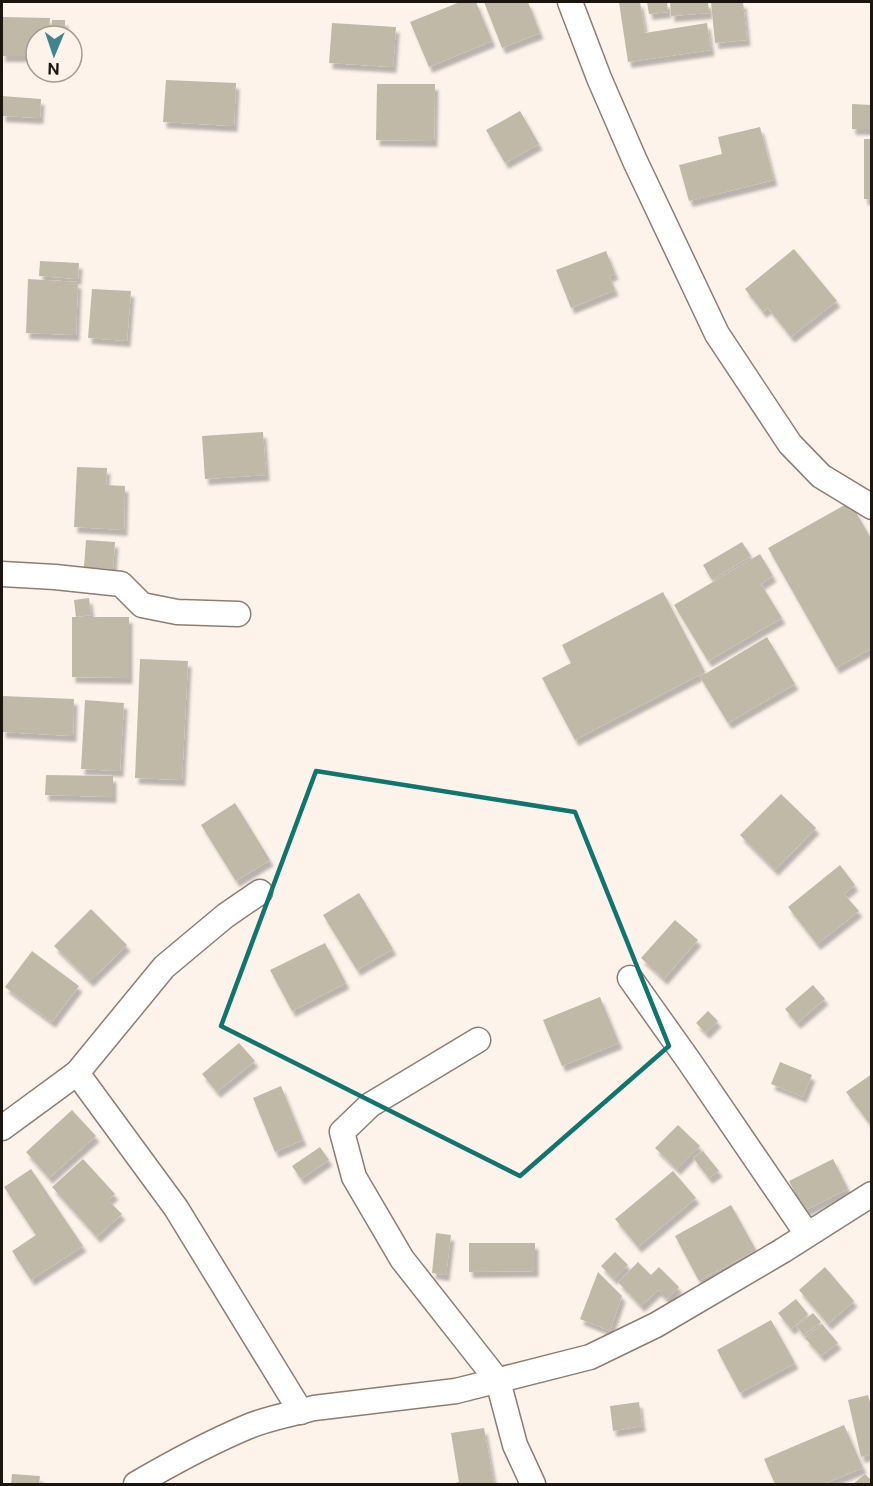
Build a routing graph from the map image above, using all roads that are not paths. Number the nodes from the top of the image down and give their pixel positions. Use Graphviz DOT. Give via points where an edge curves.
graph roads {
  1 [pos="570,2"];
  2 [pos="872,507"];
  3 [pos="2,574"];
  4 [pos="238,614"];
  5 [pos="260,892"];
  6 [pos="630,978"];
  7 [pos="478,1040"];
  8 [pos="77,1073"];
  9 [pos="2,1128"];
  10 [pos="872,1194"];
  11 [pos="807,1234"];
  12 [pos="498,1381"];
  13 [pos="300,1412"];
  14 [pos="136,1485"];
  15 [pos="533,1485"];
  1 -- 2 [label="street" via="635,161 717,334 790,444 822,476"];
  3 -- 4 [label="street" via="121,584 142,605 177,612"];
  5 -- 8 [label="street" via="164,967"];
  6 -- 11 [label="street"];
  7 -- 12 [label="street" via="370,1105 342,1132 354,1177 402,1259"];
  8 -- 9 [label="street"];
  8 -- 13 [label="street" via="176,1208"];
  10 -- 11 [label="street"];
  11 -- 12 [label="street" via="656,1325 590,1358"];
  12 -- 13 [label="street" via="456,1391"];
  12 -- 15 [label="street" via="514,1445"];
  13 -- 14 [label="street" via="249,1426 172,1462"];
}
